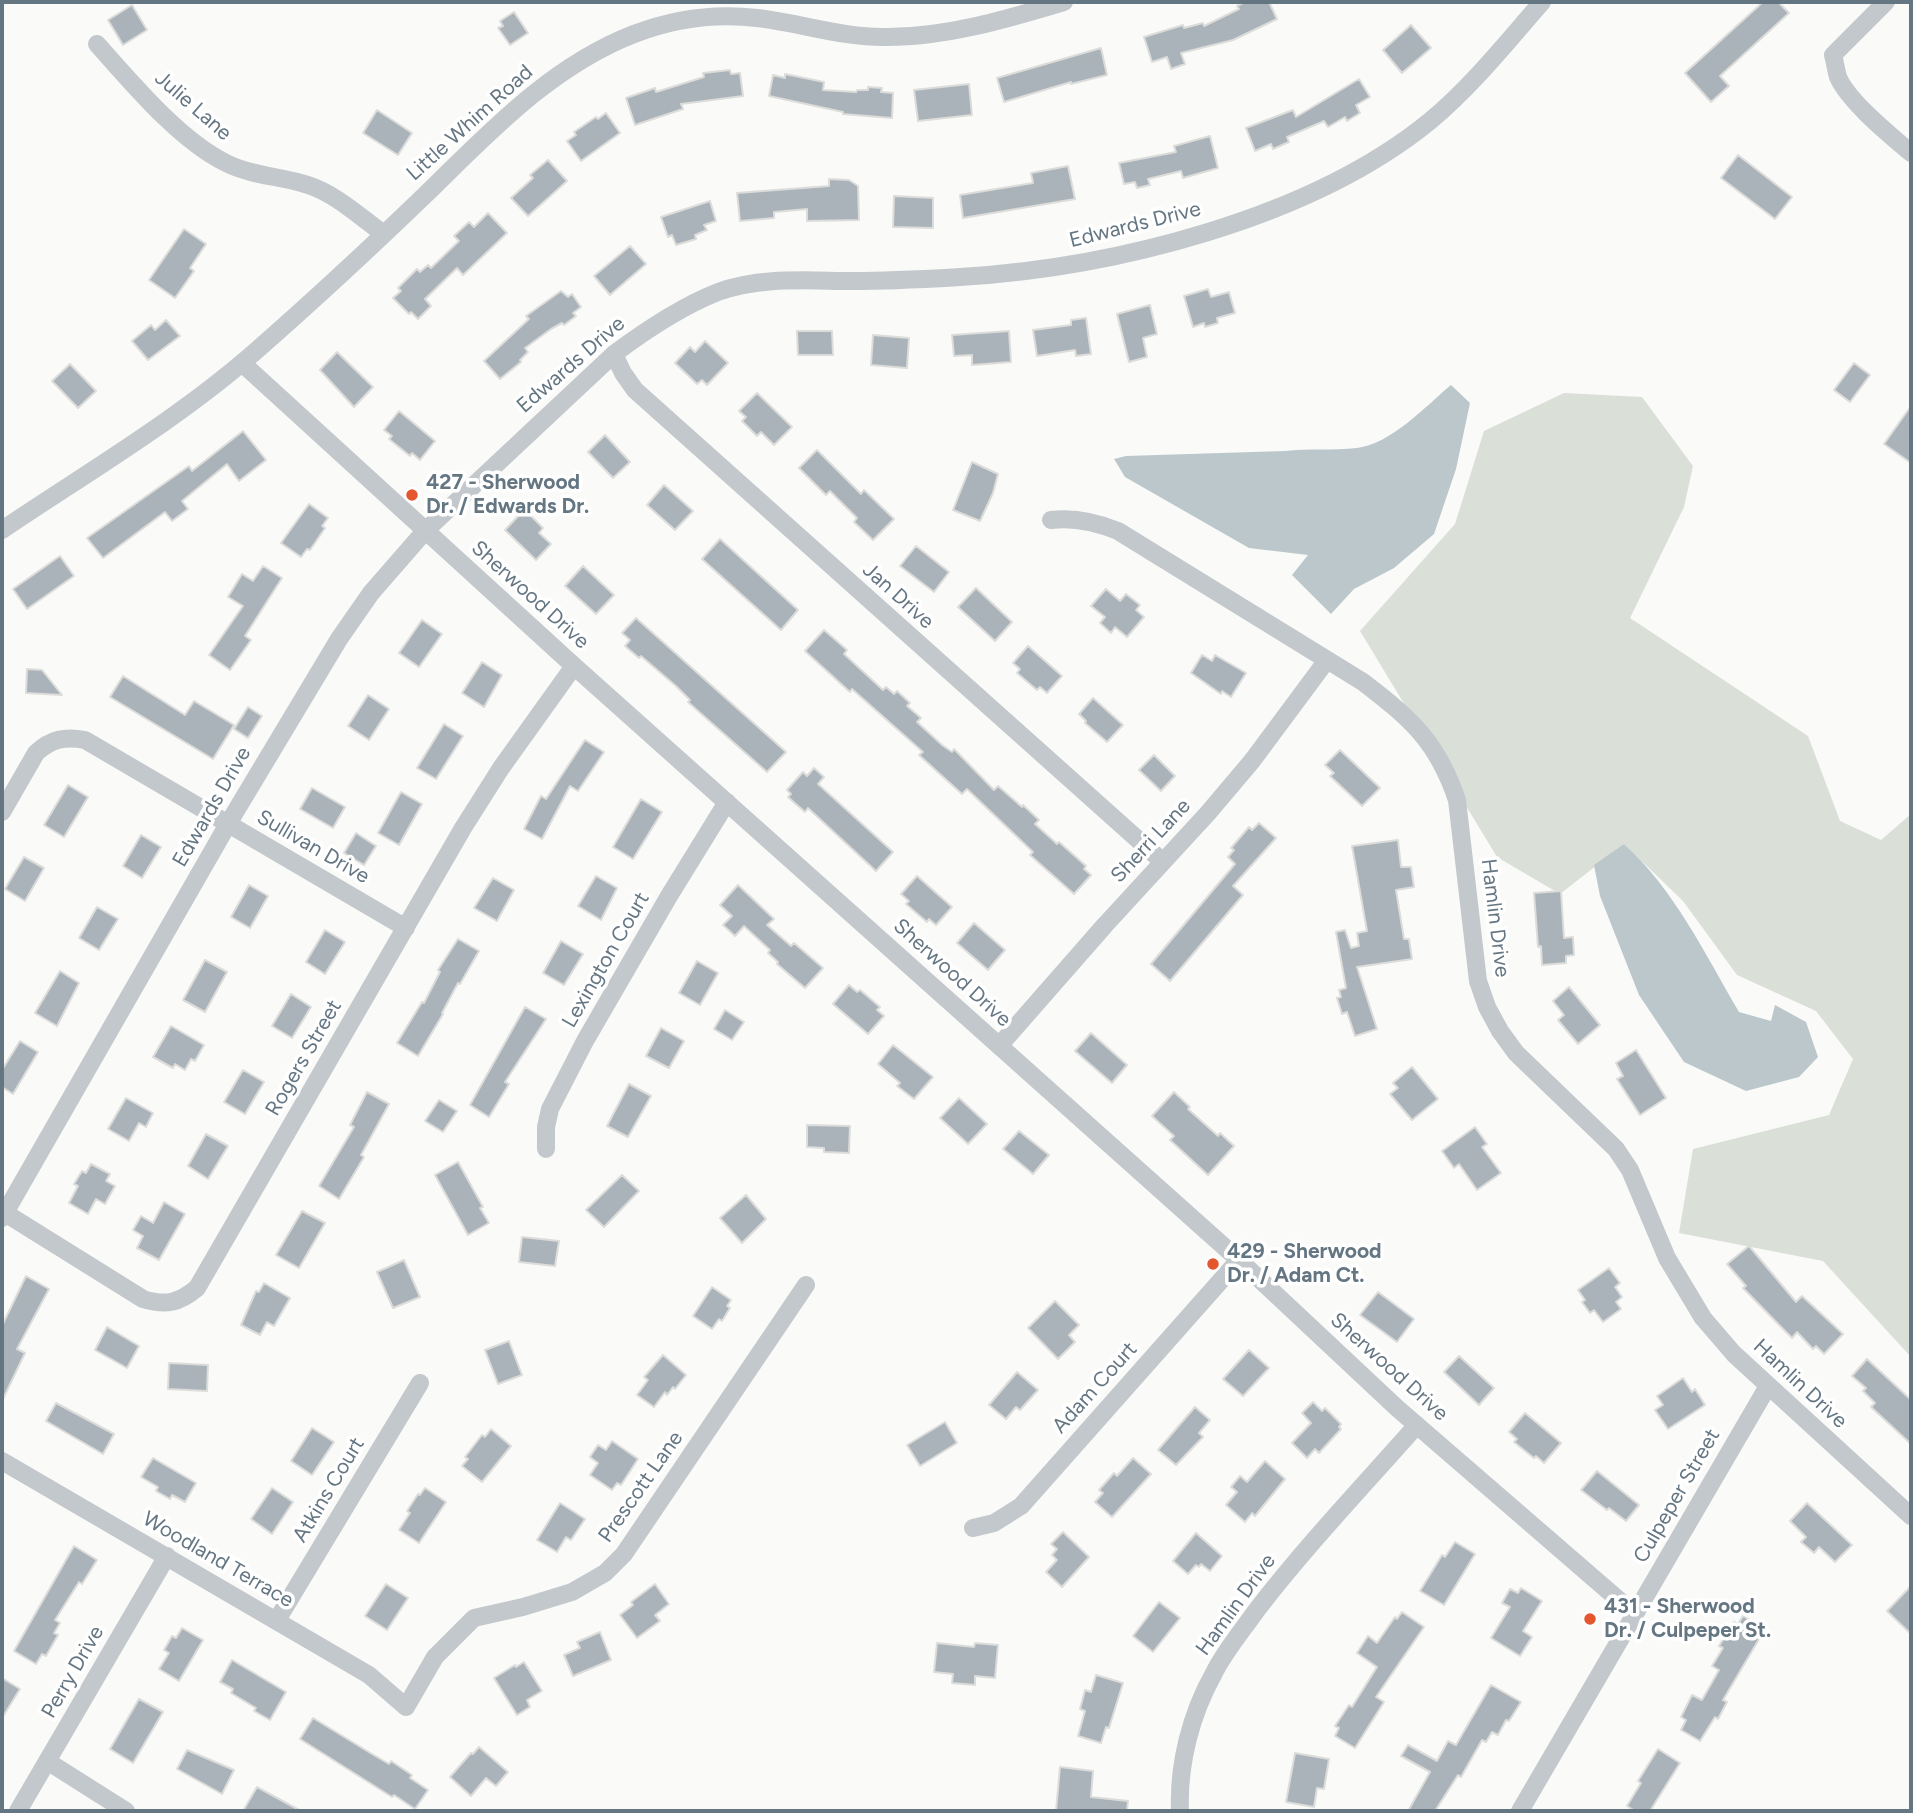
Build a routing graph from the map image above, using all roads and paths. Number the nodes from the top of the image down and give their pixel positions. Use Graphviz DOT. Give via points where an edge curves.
graph roads {
  1 [pos="1065,2"];
  2 [pos="1542,2"];
  3 [pos="1885,2"];
  4 [pos="97,44"];
  5 [pos="1911,153"];
  6 [pos="384,234"];
  7 [pos="614,354"];
  8 [pos="242,363"];
  9 [pos="1051,520"];
  10 [pos="2,530"];
  11 [pos="425,531"];
  12 [pos="1327,660"];
  13 [pos="574,666"];
  14 [pos="727,802"];
  15 [pos="2,812"];
  16 [pos="228,824"];
  17 [pos="1163,862"];
  18 [pos="406,928"];
  19 [pos="999,1046"];
  20 [pos="546,1149"];
  21 [pos="3,1216"];
  22 [pos="1239,1260"];
  23 [pos="806,1284"];
  24 [pos="420,1383"];
  25 [pos="1768,1386"];
  26 [pos="1417,1425"];
  27 [pos="2,1461"];
  28 [pos="1911,1516"];
  29 [pos="973,1528"];
  30 [pos="167,1556"];
  31 [pos="1634,1614"];
  32 [pos="277,1620"];
  33 [pos="406,1707"];
  34 [pos="47,1761"];
  35 [pos="18,1811"];
  36 [pos="126,1811"];
  37 [pos="1180,1811"];
  38 [pos="1520,1811"];
  1 -- 6 [label="street, Little Whim Road" via="927,35 867,36 720,16 635,34 561,72 529,97"];
  2 -- 7 [label="street, Edwards Drive" via="1462,93 1429,122 1384,154 1296,199 1160,245 1046,269 899,281 750,284 691,304"];
  3 -- 5 [label="street" via="1833,55 1839,78 1854,98"];
  4 -- 6 [label="street, Julie Lane" via="203,150 251,173 322,190"];
  6 -- 8 [label="street, Little Whim Road"];
  7 -- 11 [label="street, Edwards Drive"];
  7 -- 17 [label="street, Jan Drive" via="635,390"];
  8 -- 10 [label="street, Little Whim Road" via="188,405"];
  8 -- 11 [label="street, Sherwood Drive"];
  9 -- 12 [label="street, Hamlin Drive" via="1077,519 1118,531"];
  11 -- 13 [label="street, Sherwood Drive"];
  11 -- 16 [label="street, Edwards Drive" via="371,593 339,639"];
  12 -- 17 [label="street, Sherri Lane" via="1252,761"];
  12 -- 25 [label="street, Hamlin Drive" via="1405,715 1435,751 1457,800 1473,953 1487,1007 1516,1053 1616,1149 1690,1299 1734,1354"];
  13 -- 14 [label="street, Sherwood Drive"];
  13 -- 18 [label="street, Rogers Street" via="501,768"];
  14 -- 19 [label="street, Sherwood Drive"];
  14 -- 20 [label="street, Lexington Court" via="585,1041 550,1110"];
  15 -- 16 [label="street, Sullivan Drive" via="36,753 56,740 72,737 92,743"];
  16 -- 18 [label="street, Sullivan Drive"];
  16 -- 21 [label="street, Edwards Drive"];
  17 -- 19 [label="street, Sherri Lane"];
  18 -- 21 [label="street, Rogers Street" via="197,1288 185,1298 158,1304 143,1299"];
  19 -- 22 [label="street, Sherwood Drive"];
  22 -- 26 [label="street, Sherwood Drive"];
  22 -- 29 [label="street, Adam Court" via="1021,1506 994,1523"];
  23 -- 33 [label="street, Prescott Lane" via="624,1554 605,1573 572,1592 474,1618 435,1657"];
  24 -- 32 [label="street, Atkins Court"];
  25 -- 28 [label="street, Hamlin Drive"];
  25 -- 31 [label="street, Culpeper Street"];
  26 -- 31 [label="street, Sherwood Drive"];
  26 -- 37 [label="street, Hamlin Drive" via="1277,1584 1214,1672 1188,1737"];
  27 -- 30 [label="street, Woodland Terrace"];
  30 -- 32 [label="street, Woodland Terrace"];
  30 -- 34 [label="street, Perry Drive"];
  31 -- 38 [label="street, Culpeper Street"];
  32 -- 33 [label="street, Woodland Terrace" via="369,1675"];
  34 -- 35 [label="street, Perry Drive"];
  34 -- 36 [label="street"];
}
